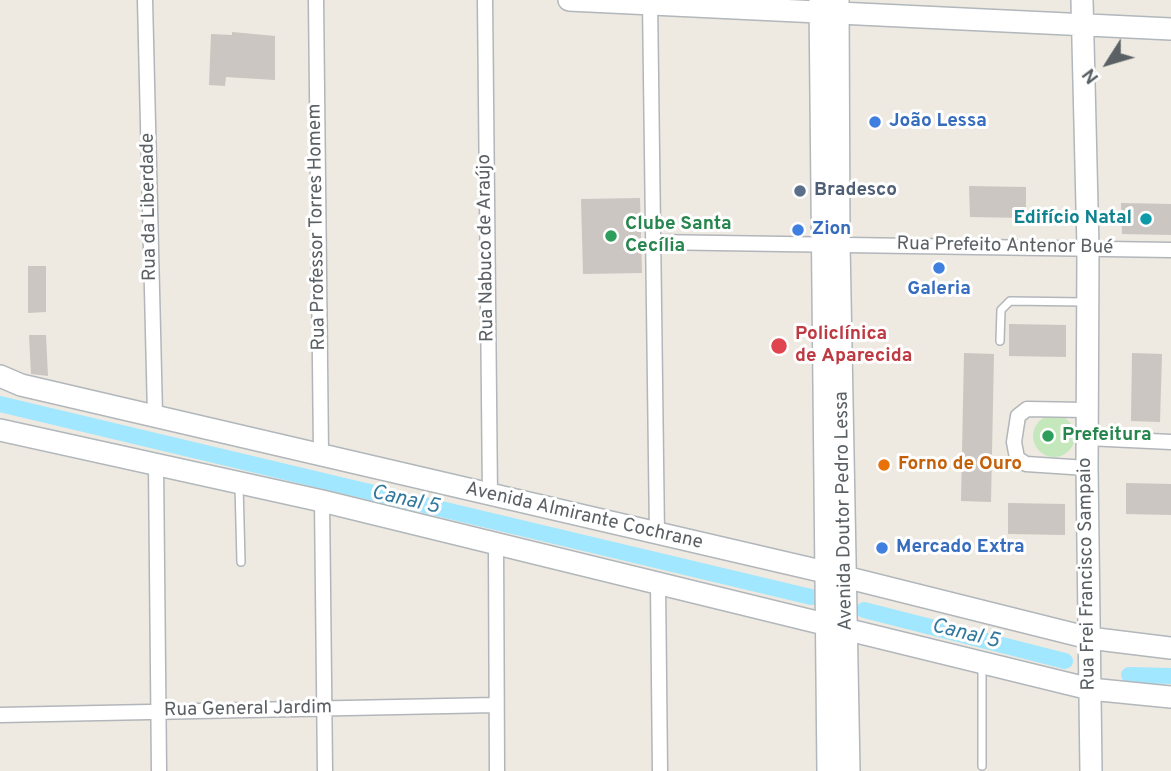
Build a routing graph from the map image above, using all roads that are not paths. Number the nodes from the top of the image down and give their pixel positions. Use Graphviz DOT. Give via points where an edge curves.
graph roads {
  1 [pos="145,0"];
  2 [pos="316,0"];
  3 [pos="485,0"];
  4 [pos="569,0"];
  5 [pos="1082,0"];
  6 [pos="650,2"];
  7 [pos="829,6"];
  8 [pos="1084,24"];
  9 [pos="1171,29"];
  10 [pos="653,242"];
  11 [pos="830,244"];
  12 [pos="1088,248"];
  13 [pos="1171,250"];
  14 [pos="1087,302"];
  15 [pos="1000,341"];
  16 [pos="0,376"];
  17 [pos="1086,410"];
  18 [pos="155,414"];
  19 [pos="0,430"];
  20 [pos="1087,438"];
  21 [pos="1171,442"];
  22 [pos="321,453"];
  23 [pos="156,464"];
  24 [pos="1087,468"];
  25 [pos="239,483"];
  26 [pos="490,496"];
  27 [pos="322,502"];
  28 [pos="657,535"];
  29 [pos="496,545"];
  30 [pos="241,562"];
  31 [pos="825,572"];
  32 [pos="848,578"];
  33 [pos="658,585"];
  34 [pos="826,626"];
  35 [pos="848,631"];
  36 [pos="1089,643"];
  37 [pos="1171,648"];
  38 [pos="982,663"];
  39 [pos="1090,687"];
  40 [pos="1171,697"];
  41 [pos="496,705"];
  42 [pos="324,709"];
  43 [pos="158,712"];
  44 [pos="0,715"];
  45 [pos="982,766"];
  46 [pos="159,771"];
  47 [pos="325,771"];
  48 [pos="496,771"];
  49 [pos="660,771"];
  50 [pos="828,771"];
  51 [pos="849,771"];
  52 [pos="1091,771"];
  1 -- 18 [label="street, Rua da Liberdade"];
  2 -- 22 [label="street, Rua Professor Torres Homem"];
  3 -- 26 [label="street, Rua Nabuco de Araújo"];
  4 -- 6 [label="main road"];
  5 -- 8 [label="main road, Rua Frei Francisco Sampaio"];
  6 -- 7 [label="main road"];
  6 -- 10 [label="street"];
  7 -- 8 [label="main road"];
  7 -- 11 [label="main road, Avenida Doutor Pedro Lessa"];
  8 -- 9 [label="main road"];
  8 -- 12 [label="main road, Rua Frei Francisco Sampaio"];
  10 -- 11 [label="street, Rua Prefeito Antenor Bué"];
  10 -- 28 [label="street"];
  11 -- 12 [label="street, Rua Prefeito Antenor Bué"];
  11 -- 31 [label="main road, Avenida Doutor Pedro Lessa"];
  11 -- 32 [label="main road, Avenida Doutor Pedro Lessa"];
  12 -- 13 [label="street, Rua Prefeito Antenor Bué"];
  12 -- 14 [label="main road, Rua Frei Francisco Sampaio"];
  14 -- 15 [label="lane" via="1010,301 1001,310"];
  14 -- 17 [label="main road, Rua Frei Francisco Sampaio"];
  16 -- 18 [label="main road, Avenida Almirante Cochrane" via="21,385"];
  17 -- 20 [label="main road, Rua Frei Francisco Sampaio"];
  17 -- 24 [label="street" via="1027,409 1018,416 1014,442 1017,458 1026,464"];
  18 -- 22 [label="main road, Avenida Almirante Cochrane"];
  19 -- 23 [label="main road"];
  20 -- 21 [label="street"];
  20 -- 24 [label="main road, Rua Frei Francisco Sampaio"];
  22 -- 26 [label="main road, Avenida Almirante Cochrane"];
  23 -- 25 [label="main road"];
  23 -- 43 [label="street"];
  24 -- 36 [label="main road, Rua Frei Francisco Sampaio"];
  25 -- 27 [label="main road"];
  25 -- 30 [label="lane"];
  26 -- 28 [label="main road, Avenida Almirante Cochrane"];
  27 -- 29 [label="main road"];
  27 -- 42 [label="street"];
  28 -- 31 [label="main road, Avenida Almirante Cochrane"];
  29 -- 33 [label="main road"];
  29 -- 41 [label="street"];
  31 -- 32 [label="main road, Avenida Almirante Cochrane"];
  31 -- 34 [label="main road, Avenida Doutor Pedro Lessa"];
  32 -- 35 [label="main road, Avenida Doutor Pedro Lessa"];
  32 -- 36 [label="main road, Avenida Almirante Cochrane"];
  33 -- 34 [label="main road"];
  33 -- 49 [label="street"];
  34 -- 35 [label="main road"];
  34 -- 50 [label="main road, Avenida Doutor Pedro Lessa"];
  35 -- 38 [label="main road"];
  35 -- 51 [label="main road, Avenida Doutor Pedro Lessa"];
  36 -- 37 [label="main road, Avenida Almirante Cochrane"];
  36 -- 39 [label="main road, Rua Frei Francisco Sampaio"];
  38 -- 39 [label="main road"];
  38 -- 45 [label="lane"];
  39 -- 40 [label="main road"];
  39 -- 52 [label="main road, Rua Frei Francisco Sampaio"];
  41 -- 42 [label="street, Rua General Jardim"];
  41 -- 48 [label="street"];
  42 -- 43 [label="street, Rua General Jardim"];
  42 -- 47 [label="street"];
  43 -- 44 [label="street, Rua General Jardim"];
  43 -- 46 [label="street"];
}
